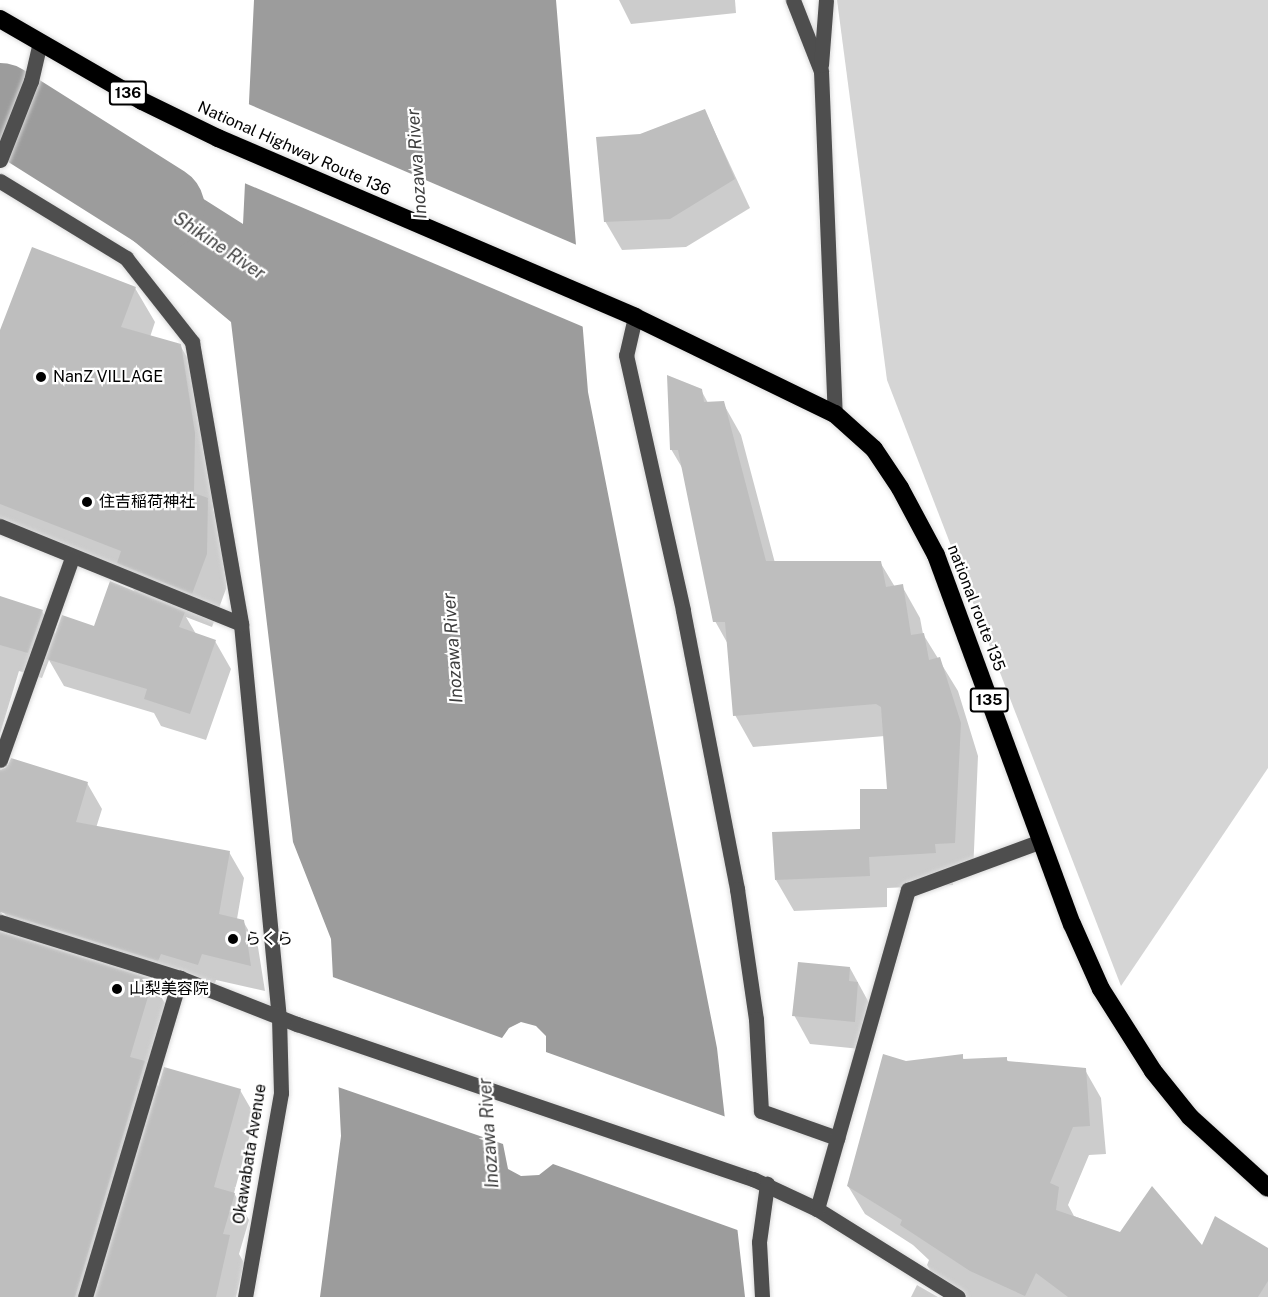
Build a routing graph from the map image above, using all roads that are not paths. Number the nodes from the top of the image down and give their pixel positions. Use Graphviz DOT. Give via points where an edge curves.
graph roads {
  1 [pos="793,0"];
  2 [pos="826,0"];
  3 [pos="0,19"];
  4 [pos="40,43"];
  5 [pos="821,71"];
  6 [pos="0,160"];
  7 [pos="0,182"];
  8 [pos="616,309"];
  9 [pos="636,317"];
  10 [pos="835,414"];
  11 [pos="0,526"];
  12 [pos="72,558"];
  13 [pos="241,624"];
  14 [pos="0,760"];
  15 [pos="1041,841"];
  16 [pos="0,922"];
  17 [pos="180,978"];
  18 [pos="279,1017"];
  19 [pos="837,1138"];
  20 [pos="760,1182"];
  21 [pos="1268,1188"];
  22 [pos="817,1209"];
  23 [pos="85,1297"];
  24 [pos="245,1297"];
  25 [pos="762,1297"];
  26 [pos="958,1297"];
  1 -- 5 [label="street"];
  2 -- 5 [label="street"];
  3 -- 4 [label="highway, National Highway Route 136 / 136"];
  4 -- 6 [label="street" via="31,81"];
  4 -- 8 [label="highway, National Highway Route 136 / 136" via="142,101 218,138"];
  5 -- 10 [label="street"];
  7 -- 13 [label="street, Okawabata Avenue" via="126,258 192,342"];
  8 -- 9 [label="highway, national route 135 / 135"];
  9 -- 10 [label="highway, national route 135 / 135"];
  9 -- 19 [label="street" via="626,355 683,611 737,889 756,1019 761,1111"];
  10 -- 15 [label="highway, national route 135 / 135" via="874,449 936,555"];
  11 -- 12 [label="street"];
  12 -- 13 [label="street"];
  12 -- 14 [label="street"];
  13 -- 18 [label="street, Okawabata Avenue"];
  15 -- 19 [label="street" via="908,890"];
  15 -- 21 [label="highway, national route 135 / 135" via="1101,989 1153,1071 1190,1117"];
  16 -- 17 [label="street"];
  17 -- 18 [label="street"];
  17 -- 23 [label="street"];
  18 -- 20 [label="street"];
  18 -- 24 [label="street, Okawabata Avenue" via="281,1093"];
  19 -- 22 [label="street"];
  20 -- 22 [label="street"];
  20 -- 25 [label="street"];
  22 -- 26 [label="street"];
}
